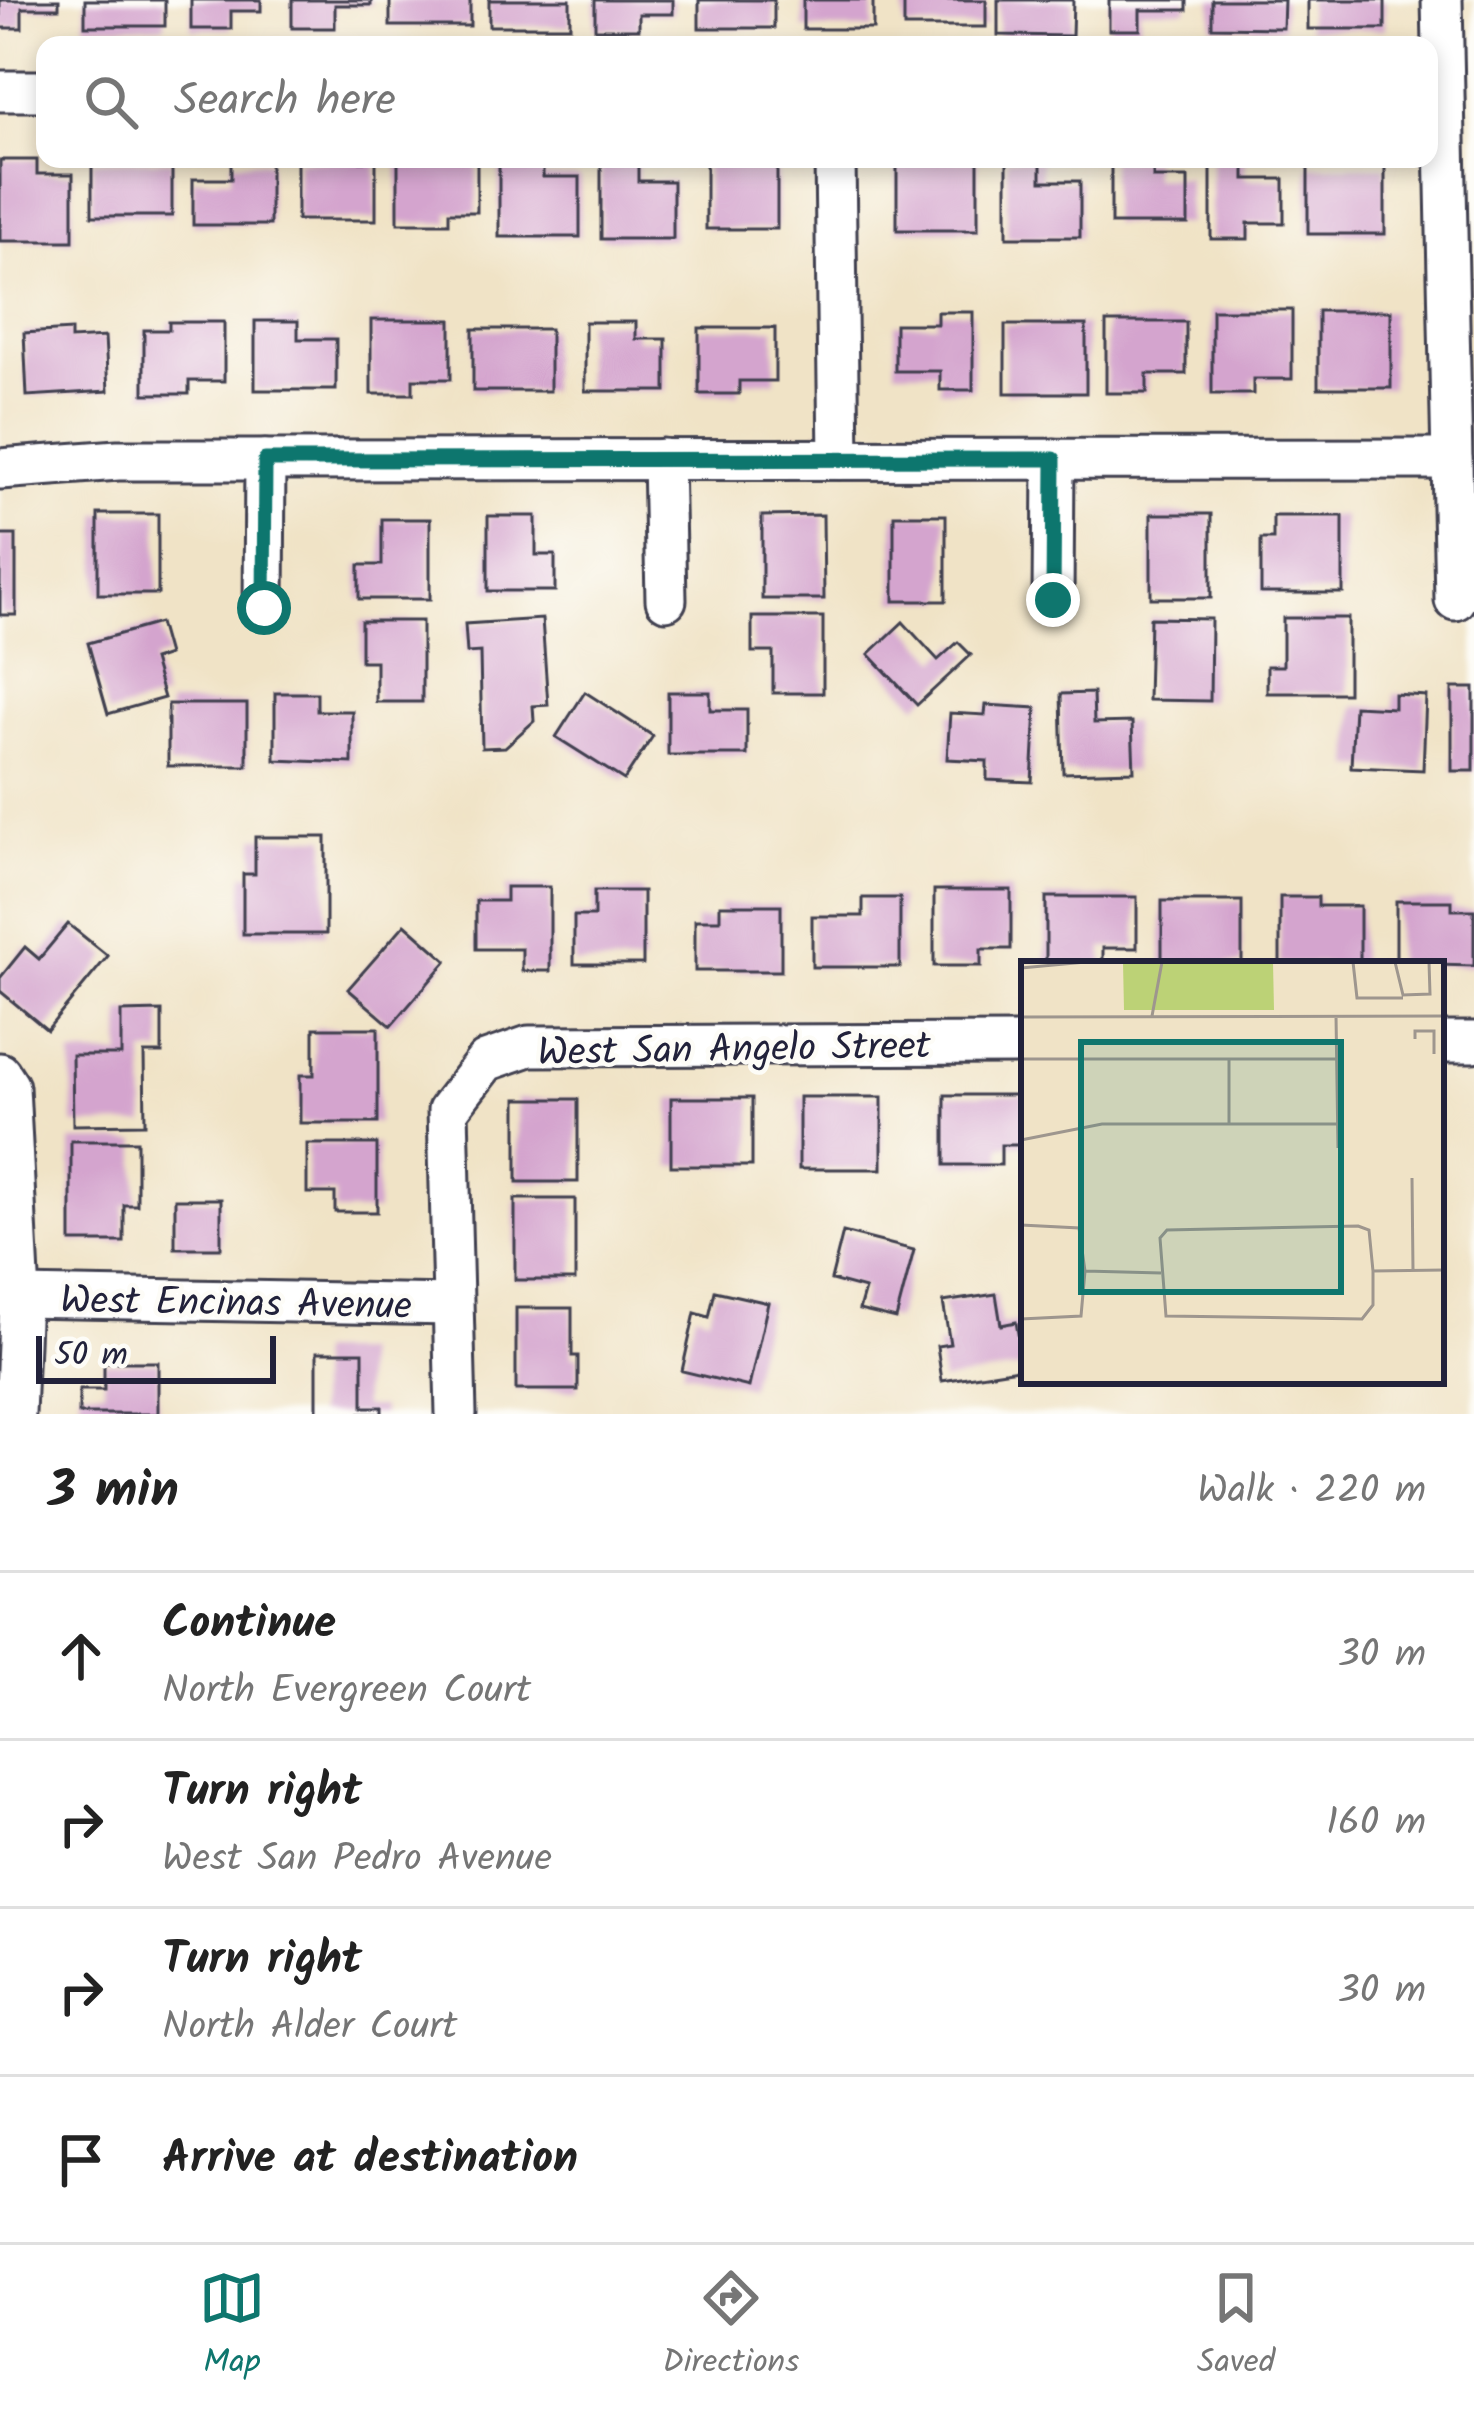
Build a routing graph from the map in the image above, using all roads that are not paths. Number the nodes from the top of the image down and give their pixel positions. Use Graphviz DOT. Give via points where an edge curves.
graph roads {
  1 [pos="1442,0"];
  2 [pos="1438,63"];
  3 [pos="0,91"];
  4 [pos="36,91"];
  5 [pos="1438,140"];
  6 [pos="836,168"];
  7 [pos="663,459"];
  8 [pos="839,459"];
  9 [pos="1054,459"];
  10 [pos="1452,459"];
  11 [pos="265,460"];
  12 [pos="0,469"];
  13 [pos="666,600"];
  14 [pos="1053,600"];
  15 [pos="1455,600"];
  16 [pos="264,608"];
  17 [pos="1021,1044"];
  18 [pos="0,1073"];
  19 [pos="20,1297"];
  20 [pos="452,1305"];
  21 [pos="15,1414"];
  22 [pos="456,1414"];
  1 -- 2 [label="street"];
  3 -- 4 [label="street"];
  5 -- 10 [label="street"];
  6 -- 8 [label="street"];
  7 -- 8 [label="street"];
  7 -- 11 [label="street"];
  7 -- 13 [label="street"];
  8 -- 9 [label="street"];
  9 -- 10 [label="street"];
  9 -- 14 [label="street"];
  10 -- 15 [label="street"];
  11 -- 12 [label="street"];
  11 -- 16 [label="street"];
  17 -- 20 [label="street, West San Angelo Street" via="529,1046 486,1061 448,1110"];
  18 -- 19 [label="street" via="9,1088"];
  19 -- 20 [label="street, West Encinas Avenue"];
  19 -- 21 [label="street"];
  20 -- 22 [label="street, West San Angelo Street"];
}
